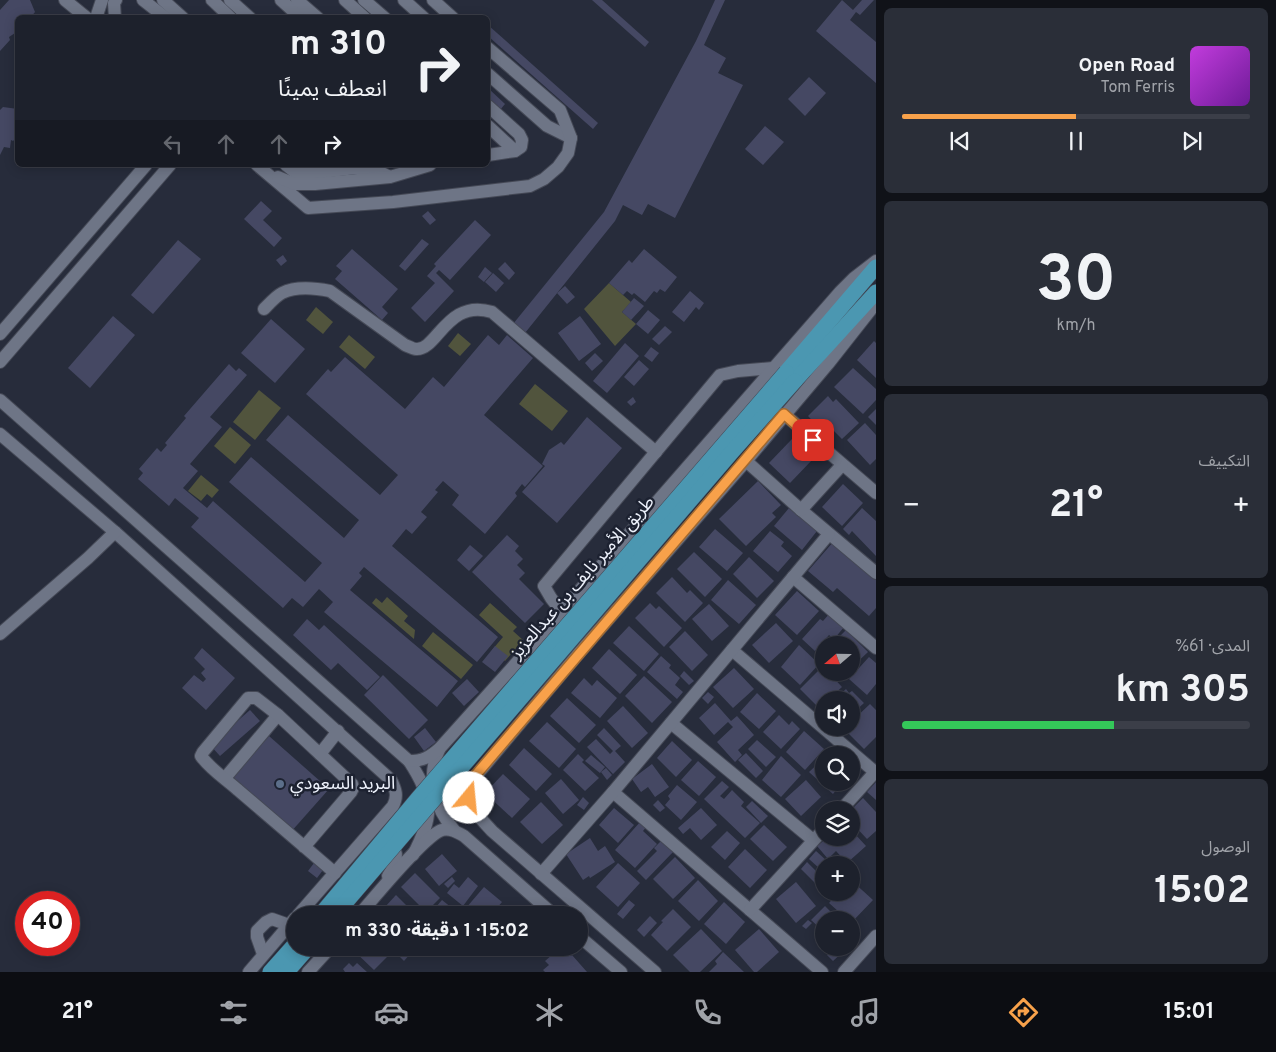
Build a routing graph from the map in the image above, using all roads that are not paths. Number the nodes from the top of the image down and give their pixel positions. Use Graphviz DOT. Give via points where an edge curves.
graph roads {
  1 [pos="65,0"];
  2 [pos="102,0"];
  3 [pos="116,0"];
  4 [pos="144,0"];
  5 [pos="163,0"];
  6 [pos="212,0"];
  7 [pos="230,0"];
  8 [pos="281,0"];
  9 [pos="297,0"];
  10 [pos="345,0"];
  11 [pos="364,0"];
  12 [pos="404,0"];
  13 [pos="433,0"];
  14 [pos="83,15"];
  15 [pos="97,15"];
  16 [pos="115,15"];
  17 [pos="162,15"];
  18 [pos="179,15"];
  19 [pos="228,15"];
  20 [pos="247,15"];
  21 [pos="298,15"];
  22 [pos="314,15"];
  23 [pos="362,15"];
  24 [pos="382,15"];
  25 [pos="421,15"];
  26 [pos="450,15"];
  27 [pos="490,50"];
  28 [pos="490,76"];
  29 [pos="490,108"];
  30 [pos="490,128"];
  31 [pos="571,138"];
  32 [pos="515,150"];
  33 [pos="490,155"];
  34 [pos="144,167"];
  35 [pos="168,167"];
  36 [pos="288,167"];
  37 [pos="332,167"];
  38 [pos="358,167"];
  39 [pos="261,168"];
  40 [pos="401,168"];
  41 [pos="390,177"];
  42 [pos="876,261"];
  43 [pos="876,267"];
  44 [pos="876,292"];
  45 [pos="876,303"];
  46 [pos="264,309"];
  47 [pos="0,334"];
  48 [pos="0,362"];
  49 [pos="785,374"];
  50 [pos="0,400"];
  51 [pos="784,414"];
  52 [pos="0,434"];
  53 [pos="656,452"];
  54 [pos="746,461"];
  55 [pos="842,465"];
  56 [pos="876,492"];
  57 [pos="801,510"];
  58 [pos="115,532"];
  59 [pos="829,534"];
  60 [pos="876,573"];
  61 [pos="793,577"];
  62 [pos="561,610"];
  63 [pos="0,634"];
  64 [pos="876,648"];
  65 [pos="732,650"];
  66 [pos="477,706"];
  67 [pos="278,715"];
  68 [pos="523,720"];
  69 [pos="671,723"];
  70 [pos="338,731"];
  71 [pos="440,748"];
  72 [pos="320,754"];
  73 [pos="409,762"];
  74 [pos="875,772"];
  75 [pos="225,778"];
  76 [pos="613,792"];
  77 [pos="849,801"];
  78 [pos="454,830"];
  79 [pos="813,840"];
  80 [pos="304,847"];
  81 [pos="413,855"];
  82 [pos="350,856"];
  83 [pos="335,873"];
  84 [pos="541,874"];
  85 [pos="380,892"];
  86 [pos="306,906"];
  87 [pos="328,906"];
  88 [pos="343,906"];
  89 [pos="367,906"];
  90 [pos="544,906"];
  91 [pos="750,910"];
  92 [pos="286,921"];
  93 [pos="286,929"];
  94 [pos="876,936"];
  95 [pos="588,944"];
  96 [pos="263,954"];
  97 [pos="286,954"];
  98 [pos="301,956"];
  99 [pos="323,956"];
  100 [pos="249,972"];
  101 [pos="270,972"];
  102 [pos="287,972"];
  103 [pos="308,972"];
  104 [pos="621,972"];
  105 [pos="655,972"];
  106 [pos="822,972"];
  107 [pos="844,972"];
  1 -- 14 [label="street"];
  2 -- 15 [label="street"];
  3 -- 16 [label="street"];
  4 -- 17 [label="street"];
  5 -- 18 [label="street"];
  6 -- 19 [label="street"];
  7 -- 20 [label="street"];
  8 -- 21 [label="street"];
  9 -- 22 [label="street"];
  10 -- 23 [label="street"];
  11 -- 24 [label="street"];
  12 -- 25 [label="street"];
  13 -- 26 [label="street"];
  27 -- 31 [label="street" via="560,110"];
  28 -- 31 [label="street" via="547,126"];
  29 -- 32 [label="street" via="519,134 521,147"];
  30 -- 32 [label="street"];
  31 -- 39 [label="street" via="568,153 558,167 544,180 530,186 392,202 308,208"];
  32 -- 33 [label="street"];
  34 -- 47 [label="street"];
  35 -- 48 [label="street"];
  36 -- 37 [label="street" via="296,173 306,174"];
  38 -- 41 [label="street"];
  39 -- 41 [label="street" via="295,184"];
  40 -- 41 [label="street"];
  42 -- 49 [label="street" via="854,278"];
  43 -- 49 [label="main road, طريق الأمير نايف بن عبدالعزيز"];
  44 -- 49 [label="main road, طريق الأمير نايف بن عبدالعزيز"];
  45 -- 51 [label="street"];
  46 -- 53 [label="street" via="282,293 299,289 330,291 416,350 424,348 455,316 475,308 492,312"];
  49 -- 53 [label="street" via="738,371 720,375"];
  49 -- 62 [label="street"];
  49 -- 87 [label="main road, طريق الأمير نايف بن عبدالعزيز, bridge"];
  49 -- 88 [label="main road, طريق الأمير نايف بن عبدالعزيز, bridge" via="725,460"];
  50 -- 73 [label="street"];
  51 -- 54 [label="street"];
  51 -- 55 [label="street"];
  52 -- 58 [label="street"];
  53 -- 62 [label="street" via="544,586"];
  54 -- 57 [label="street"];
  54 -- 68 [label="street"];
  55 -- 56 [label="street"];
  55 -- 57 [label="street"];
  57 -- 59 [label="street"];
  58 -- 63 [label="street"];
  58 -- 70 [label="street"];
  59 -- 60 [label="street"];
  59 -- 61 [label="street"];
  61 -- 64 [label="street"];
  61 -- 65 [label="street"];
  62 -- 66 [label="street"];
  65 -- 69 [label="street"];
  65 -- 74 [label="street"];
  66 -- 68 [label="street" via="464,736 479,750 490,748"];
  66 -- 71 [label="street"];
  67 -- 72 [label="street"];
  67 -- 75 [label="street"];
  67 -- 75 [label="street" via="256,698 248,698 201,756"];
  68 -- 84 [label="street" via="474,777 469,798 472,808 492,831"];
  69 -- 76 [label="street"];
  69 -- 79 [label="street"];
  70 -- 72 [label="street"];
  70 -- 82 [label="street" via="391,780 397,798"];
  71 -- 73 [label="street" via="424,760"];
  71 -- 78 [label="street" via="433,766 433,786 441,810"];
  72 -- 80 [label="street" via="353,788"];
  73 -- 81 [label="street" via="426,793 430,813"];
  74 -- 77 [label="street"];
  75 -- 80 [label="street"];
  76 -- 84 [label="street"];
  76 -- 91 [label="street"];
  78 -- 81 [label="street" via="436,833"];
  78 -- 90 [label="street"];
  79 -- 91 [label="street"];
  80 -- 83 [label="street"];
  81 -- 85 [label="street"];
  82 -- 83 [label="street"];
  82 -- 85 [label="street" via="377,839 386,839 393,845 396,860"];
  83 -- 86 [label="street"];
  84 -- 105 [label="street"];
  85 -- 89 [label="street"];
  91 -- 106 [label="street"];
  92 -- 96 [label="street" via="272,920 257,931"];
  93 -- 96 [label="street"];
  94 -- 107 [label="street"];
  95 -- 104 [label="street"];
  96 -- 100 [label="street"];
  97 -- 101 [label="main road"];
  98 -- 102 [label="main road"];
  99 -- 103 [label="street"];
}
